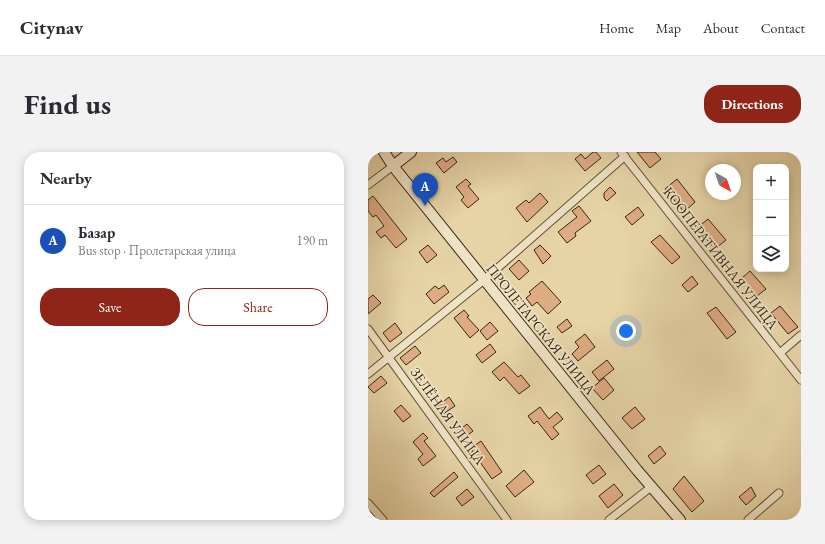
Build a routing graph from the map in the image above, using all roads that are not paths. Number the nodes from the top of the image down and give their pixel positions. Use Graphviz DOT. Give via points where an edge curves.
graph roads {
  1 [pos="384,152"];
  2 [pos="411,152"];
  3 [pos="623,154"];
  4 [pos="393,166"];
  5 [pos="368,185"];
  6 [pos="484,280"];
  7 [pos="368,329"];
  8 [pos="801,335"];
  9 [pos="780,353"];
  10 [pos="390,356"];
  11 [pos="368,374"];
  12 [pos="801,380"];
  13 [pos="651,487"];
  14 [pos="779,493"];
  15 [pos="368,502"];
  16 [pos="383,520"];
  17 [pos="506,520"];
  18 [pos="609,520"];
  19 [pos="680,520"];
  20 [pos="748,520"];
  1 -- 4 [label="street, ПРОЛЕТАРСКАЯ УЛИЦА"];
  2 -- 4 [label="street"];
  3 -- 6 [label="street"];
  3 -- 9 [label="street, КООПЕРАТИВНАЯ УЛИЦА"];
  4 -- 5 [label="street"];
  4 -- 6 [label="street, ПРОЛЕТАРСКАЯ УЛИЦА"];
  6 -- 10 [label="street"];
  6 -- 13 [label="street, ПРОЛЕТАРСКАЯ УЛИЦА"];
  7 -- 10 [label="street, ЗЕЛЁНАЯ УЛИЦА"];
  8 -- 9 [label="street"];
  9 -- 12 [label="street, КООПЕРАТИВНАЯ УЛИЦА"];
  10 -- 11 [label="street"];
  10 -- 17 [label="street, ЗЕЛЁНАЯ УЛИЦА"];
  13 -- 18 [label="street"];
  13 -- 19 [label="street, ПРОЛЕТАРСКАЯ УЛИЦА"];
  14 -- 20 [label="street"];
  15 -- 16 [label="street"];
}
